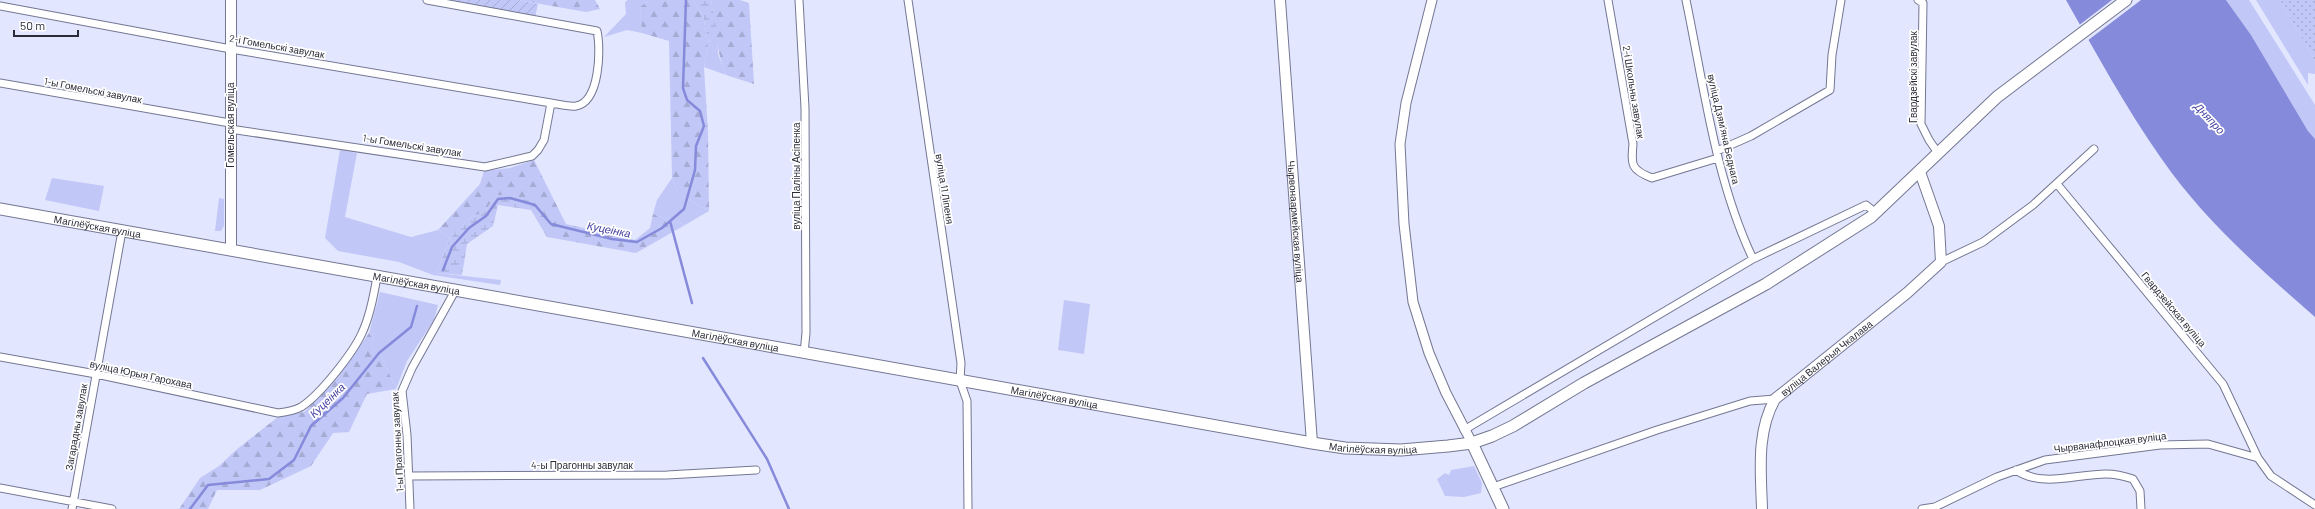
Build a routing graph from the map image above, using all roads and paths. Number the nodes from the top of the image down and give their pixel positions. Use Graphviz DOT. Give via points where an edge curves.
graph roads {
  1 [pos="231,0"];
  2 [pos="427,0"];
  3 [pos="798,0"];
  4 [pos="908,0"];
  5 [pos="1280,0"];
  6 [pos="1432,0"];
  7 [pos="1608,0"];
  8 [pos="1686,0"];
  9 [pos="1841,0"];
  10 [pos="1918,0"];
  11 [pos="2126,0"];
  12 [pos="0,6"];
  13 [pos="231,49"];
  14 [pos="0,83"];
  15 [pos="551,103"];
  16 [pos="230,126"];
  17 [pos="2094,148"];
  18 [pos="1938,153"];
  19 [pos="1718,154"];
  20 [pos="1920,172"];
  21 [pos="2057,184"];
  22 [pos="0,209"];
  23 [pos="1876,213"];
  24 [pos="122,231"];
  25 [pos="231,250"];
  26 [pos="1752,259"];
  27 [pos="1941,262"];
  28 [pos="377,276"];
  29 [pos="455,291"];
  30 [pos="804,353"];
  31 [pos="0,357"];
  32 [pos="96,374"];
  33 [pos="960,381"];
  34 [pos="1775,400"];
  35 [pos="1464,430"];
  36 [pos="1472,443"];
  37 [pos="1312,444"];
  38 [pos="2258,458"];
  39 [pos="756,470"];
  40 [pos="2016,470"];
  41 [pos="409,476"];
  42 [pos="1493,487"];
  43 [pos="0,488"];
  44 [pos="2315,505"];
  45 [pos="72,506"];
  46 [pos="1935,508"];
  47 [pos="112,509"];
  48 [pos="410,509"];
  49 [pos="968,509"];
  50 [pos="1503,509"];
  51 [pos="1762,509"];
  52 [pos="1922,509"];
  53 [pos="2141,509"];
  1 -- 13 [label="main road, Гомельская вуліца"];
  2 -- 15 [label="street, 2-і Гомельскі завулак" via="597,31 595,85 586,101 576,106"];
  3 -- 30 [label="street, вуліца Паліны Асіпенка" via="805,108"];
  4 -- 33 [label="street, вуліца 11 Ліпеня" via="961,363"];
  5 -- 37 [label="main road, Чырвонаармейская вуліца"];
  6 -- 35 [label="street" via="1406,103 1400,144 1404,224 1413,302 1429,353"];
  7 -- 19 [label="street, 2-і Школьны завулак" via="1632,144 1631,162 1638,173 1652,178"];
  8 -- 19 [label="street, вуліца Дзямʼяна Беднага"];
  9 -- 19 [label="street, 2-і Школьны завулак" via="1832,55 1830,90"];
  10 -- 18 [label="street, Гвардзейскі завулак" via="1923,3 1921,124"];
  11 -- 18 [label="main road, Магілёўская вуліца" via="1984,108"];
  12 -- 13 [label="street, 2-і Гомельскі завулак"];
  13 -- 15 [label="street, 2-і Гомельскі завулак"];
  13 -- 16 [label="main road, Гомельская вуліца"];
  14 -- 16 [label="street, 1-ы Гомельскі завулак"];
  15 -- 16 [label="street, 1-ы Гомельскі завулак" via="544,140 532,156 485,167"];
  16 -- 25 [label="main road, Гомельская вуліца"];
  17 -- 21 [label="street, вуліца Валерыя Чкалава"];
  18 -- 20 [label="main road, Магілёўская вуліца"];
  19 -- 26 [label="street, вуліца Дзямʼяна Беднага" via="1741,236"];
  20 -- 23 [label="main road, Магілёўская вуліца"];
  20 -- 27 [label="main road" via="1939,226"];
  21 -- 27 [label="street, вуліца Валерыя Чкалава" via="1982,242"];
  21 -- 38 [label="street, Гвардзейская вуліца" via="2223,384"];
  22 -- 24 [label="main road, Магілёўская вуліца"];
  23 -- 26 [label="street" via="1866,205"];
  23 -- 36 [label="main road, Магілёўская вуліца" via="1815,255 1766,284 1513,426"];
  24 -- 25 [label="main road, Магілёўская вуліца"];
  24 -- 32 [label="street, Загарадны завулак"];
  25 -- 28 [label="main road, Магілёўская вуліца"];
  26 -- 35 [label="street"];
  27 -- 34 [label="main road, вуліца Валерыя Чкалава" via="1907,293"];
  28 -- 29 [label="main road, Магілёўская вуліца"];
  28 -- 32 [label="street, вуліца Юрыя Гарохава" via="362,334 319,392 290,412 278,413"];
  29 -- 30 [label="main road, Магілёўская вуліца"];
  29 -- 41 [label="street, 1-ы Прагонны завулак" via="402,391"];
  30 -- 33 [label="main road, Магілёўская вуліца"];
  31 -- 32 [label="street, вуліца Юрыя Гарохава"];
  32 -- 45 [label="street, Загарадны завулак"];
  33 -- 37 [label="main road, Магілёўская вуліца"];
  33 -- 49 [label="street" via="967,401"];
  34 -- 42 [label="street, вуліца Валерыя Чкалава" via="1750,401 1657,430"];
  34 -- 51 [label="main road" via="1767,414 1762,432"];
  35 -- 36 [label="street"];
  36 -- 37 [label="main road, Магілёўская вуліца" via="1401,450"];
  36 -- 42 [label="main road"];
  38 -- 40 [label="street, Чырванафлоцкая вуліца" via="2208,444 2160,445 2045,460"];
  38 -- 44 [label="street" via="2271,476"];
  39 -- 41 [label="street, 4-ы Прагонны завулак" via="667,475"];
  40 -- 46 [label="street, Чырванафлоцкая вуліца"];
  40 -- 53 [label="street" via="2025,476 2040,480 2106,474 2132,479 2140,491"];
  41 -- 48 [label="street, 1-ы Прагонны завулак"];
  42 -- 50 [label="main road"];
  43 -- 45 [label="street"];
  45 -- 47 [label="street"];
  46 -- 52 [label="street, Чырванафлоцкая вуліца"];
}
